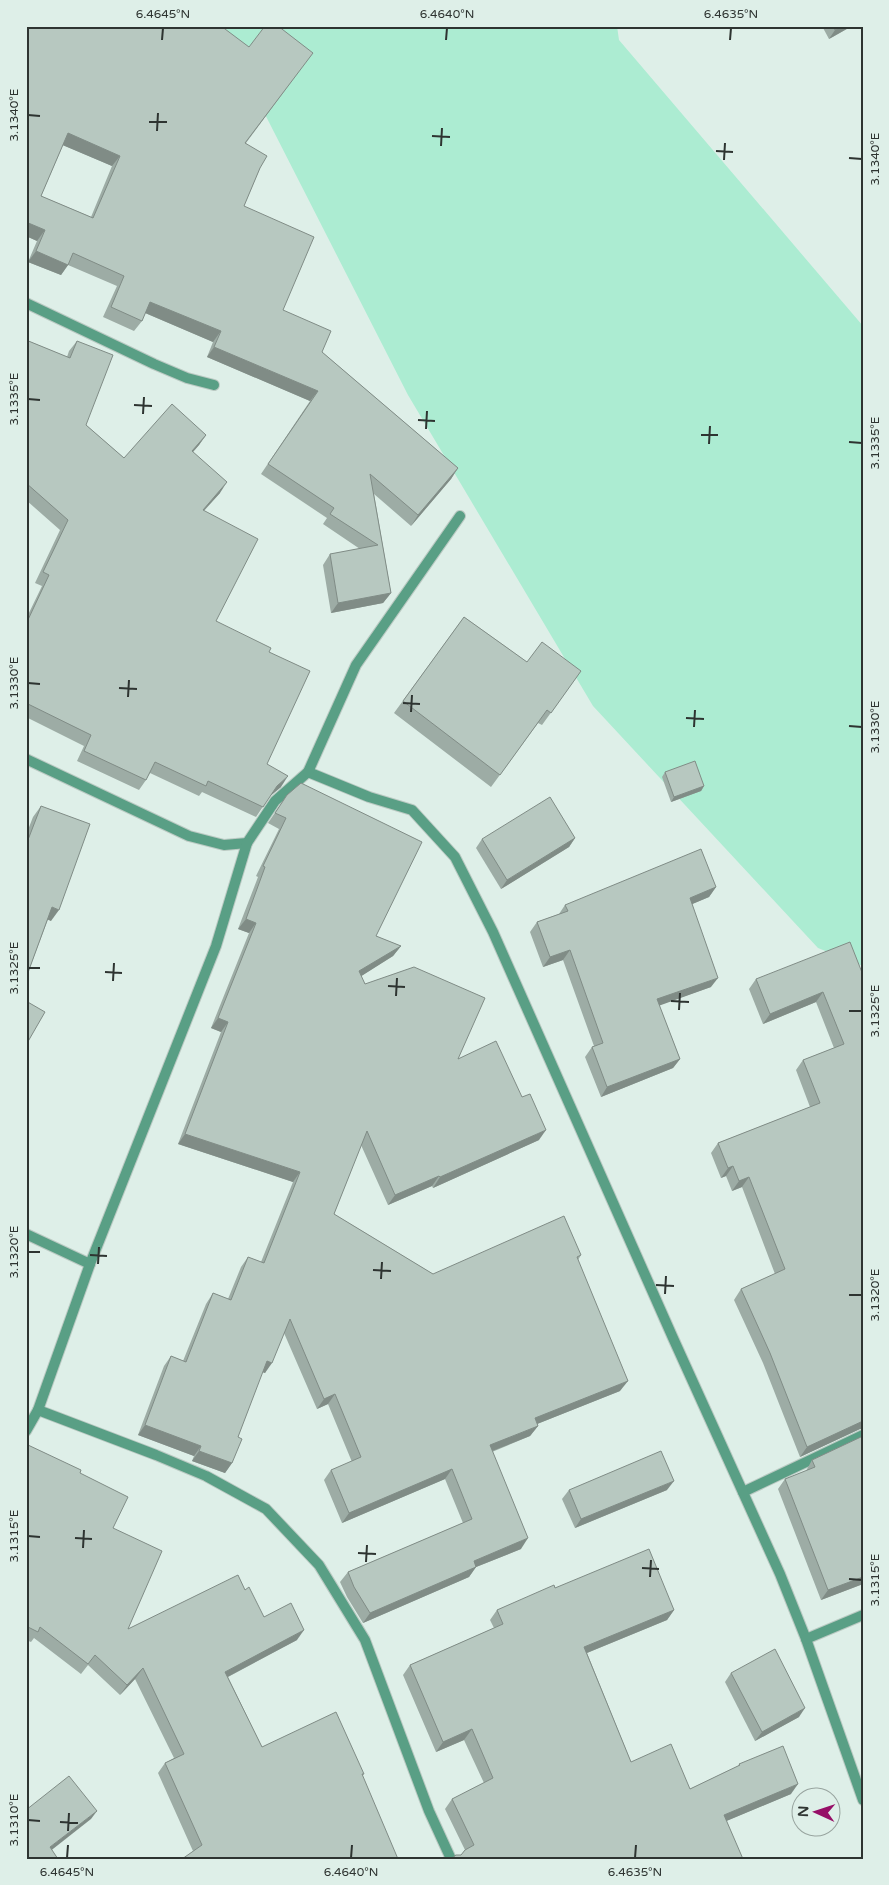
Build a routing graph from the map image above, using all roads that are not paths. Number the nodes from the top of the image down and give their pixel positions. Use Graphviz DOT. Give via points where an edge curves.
graph roads {
  1 [pos="26,303"];
  2 [pos="214,385"];
  3 [pos="460,516"];
  4 [pos="26,759"];
  5 [pos="308,772"];
  6 [pos="247,843"];
  7 [pos="26,1234"];
  8 [pos="90,1264"];
  9 [pos="38,1410"];
  10 [pos="26,1430"];
  11 [pos="863,1435"];
  12 [pos="743,1492"];
  13 [pos="863,1614"];
  14 [pos="806,1639"];
  15 [pos="863,1800"];
  16 [pos="451,1859"];
  1 -- 2 [label="street" via="186,378"];
  3 -- 5 [label="street" via="356,665"];
  4 -- 6 [label="street" via="189,836 224,846"];
  5 -- 6 [label="street" via="275,801"];
  5 -- 12 [label="street" via="368,797 412,810 455,857 493,932"];
  6 -- 8 [label="street" via="216,946"];
  7 -- 8 [label="street"];
  8 -- 9 [label="street"];
  9 -- 10 [label="street"];
  9 -- 16 [label="street" via="156,1454 206,1476 266,1509 319,1565 365,1640 429,1812"];
  11 -- 12 [label="street"];
  12 -- 14 [label="street"];
  13 -- 14 [label="street"];
  14 -- 15 [label="street"];
}
